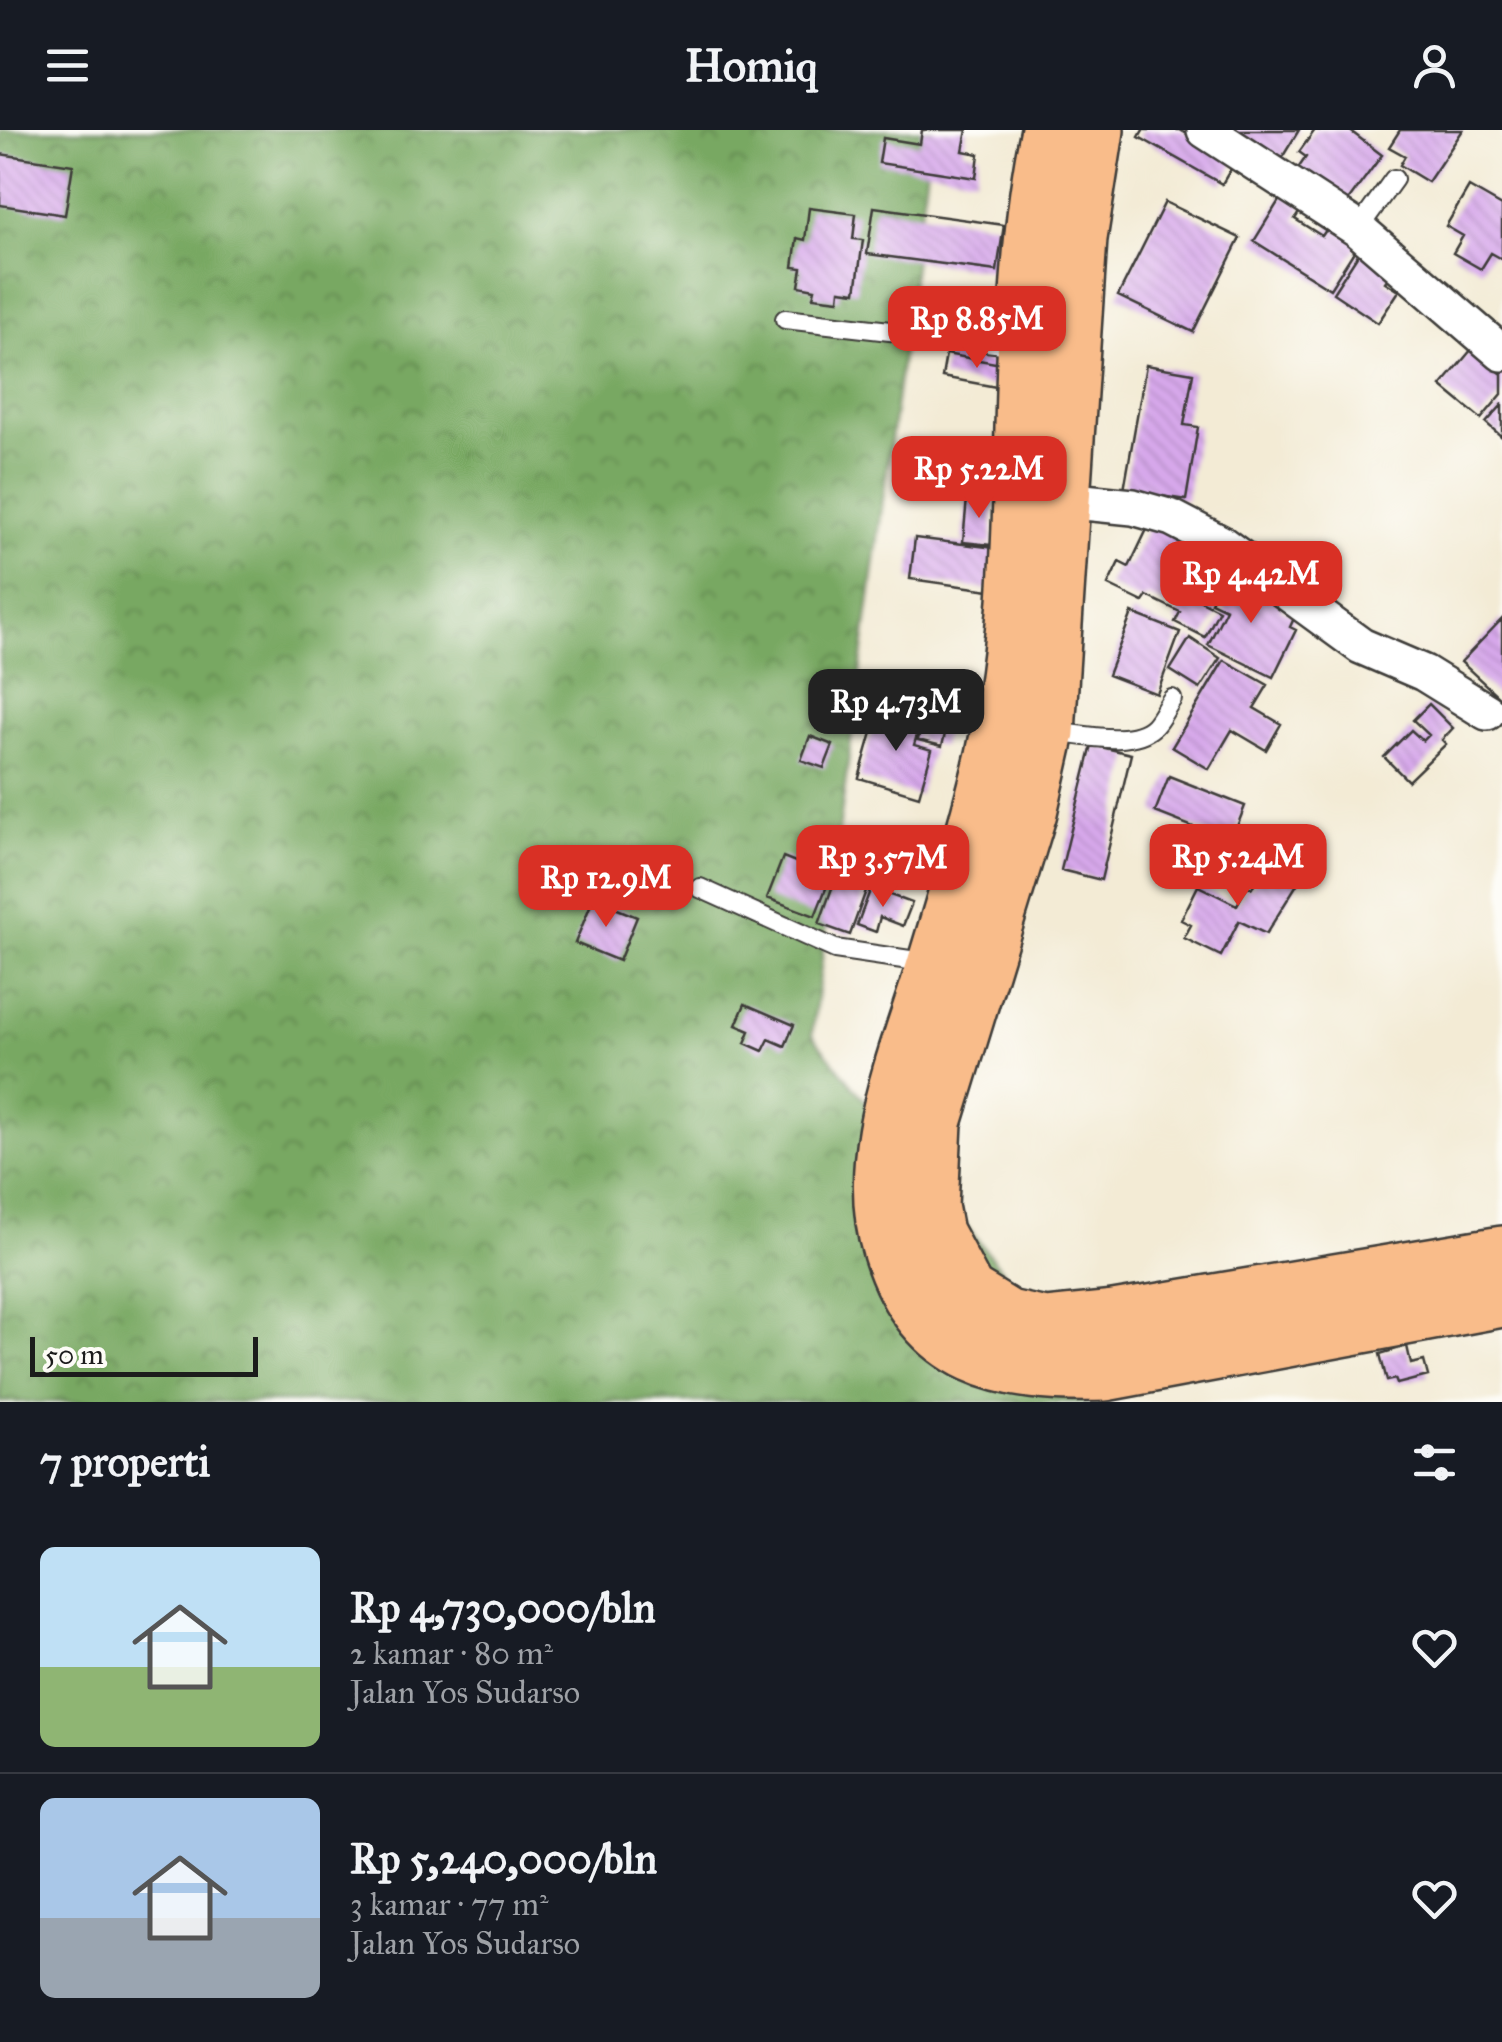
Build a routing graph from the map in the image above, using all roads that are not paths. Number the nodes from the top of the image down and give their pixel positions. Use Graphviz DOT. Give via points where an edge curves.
graph roads {
  1 [pos="1049,130"];
  2 [pos="1096,130"];
  3 [pos="1205,130"];
  4 [pos="1394,178"];
  5 [pos="1358,229"];
  6 [pos="785,318"];
  7 [pos="1026,347"];
  8 [pos="1502,353"];
  9 [pos="1064,500"];
  10 [pos="1172,699"];
  11 [pos="1488,712"];
  12 [pos="1046,732"];
  13 [pos="700,888"];
  14 [pos="936,964"];
  15 [pos="1502,1254"];
  16 [pos="1502,1300"];
  1 -- 7 [label="highway" via="1030,254"];
  2 -- 9 [label="highway" via="1079,238"];
  3 -- 5 [label="street"];
  4 -- 5 [label="lane"];
  5 -- 8 [label="street"];
  6 -- 7 [label="lane"];
  7 -- 14 [label="highway" via="1016,616 990,772"];
  9 -- 11 [label="street" via="1172,518 1220,543 1361,646 1424,673"];
  9 -- 12 [label="highway"];
  10 -- 12 [label="lane" via="1154,727 1128,737"];
  12 -- 15 [label="highway" via="1029,812 934,1122 935,1233 967,1293 1008,1318 1046,1326"];
  13 -- 14 [label="lane" via="835,949"];
  14 -- 16 [label="highway" via="886,1120 883,1213 909,1296 956,1347 1040,1375 1106,1373"];
}
